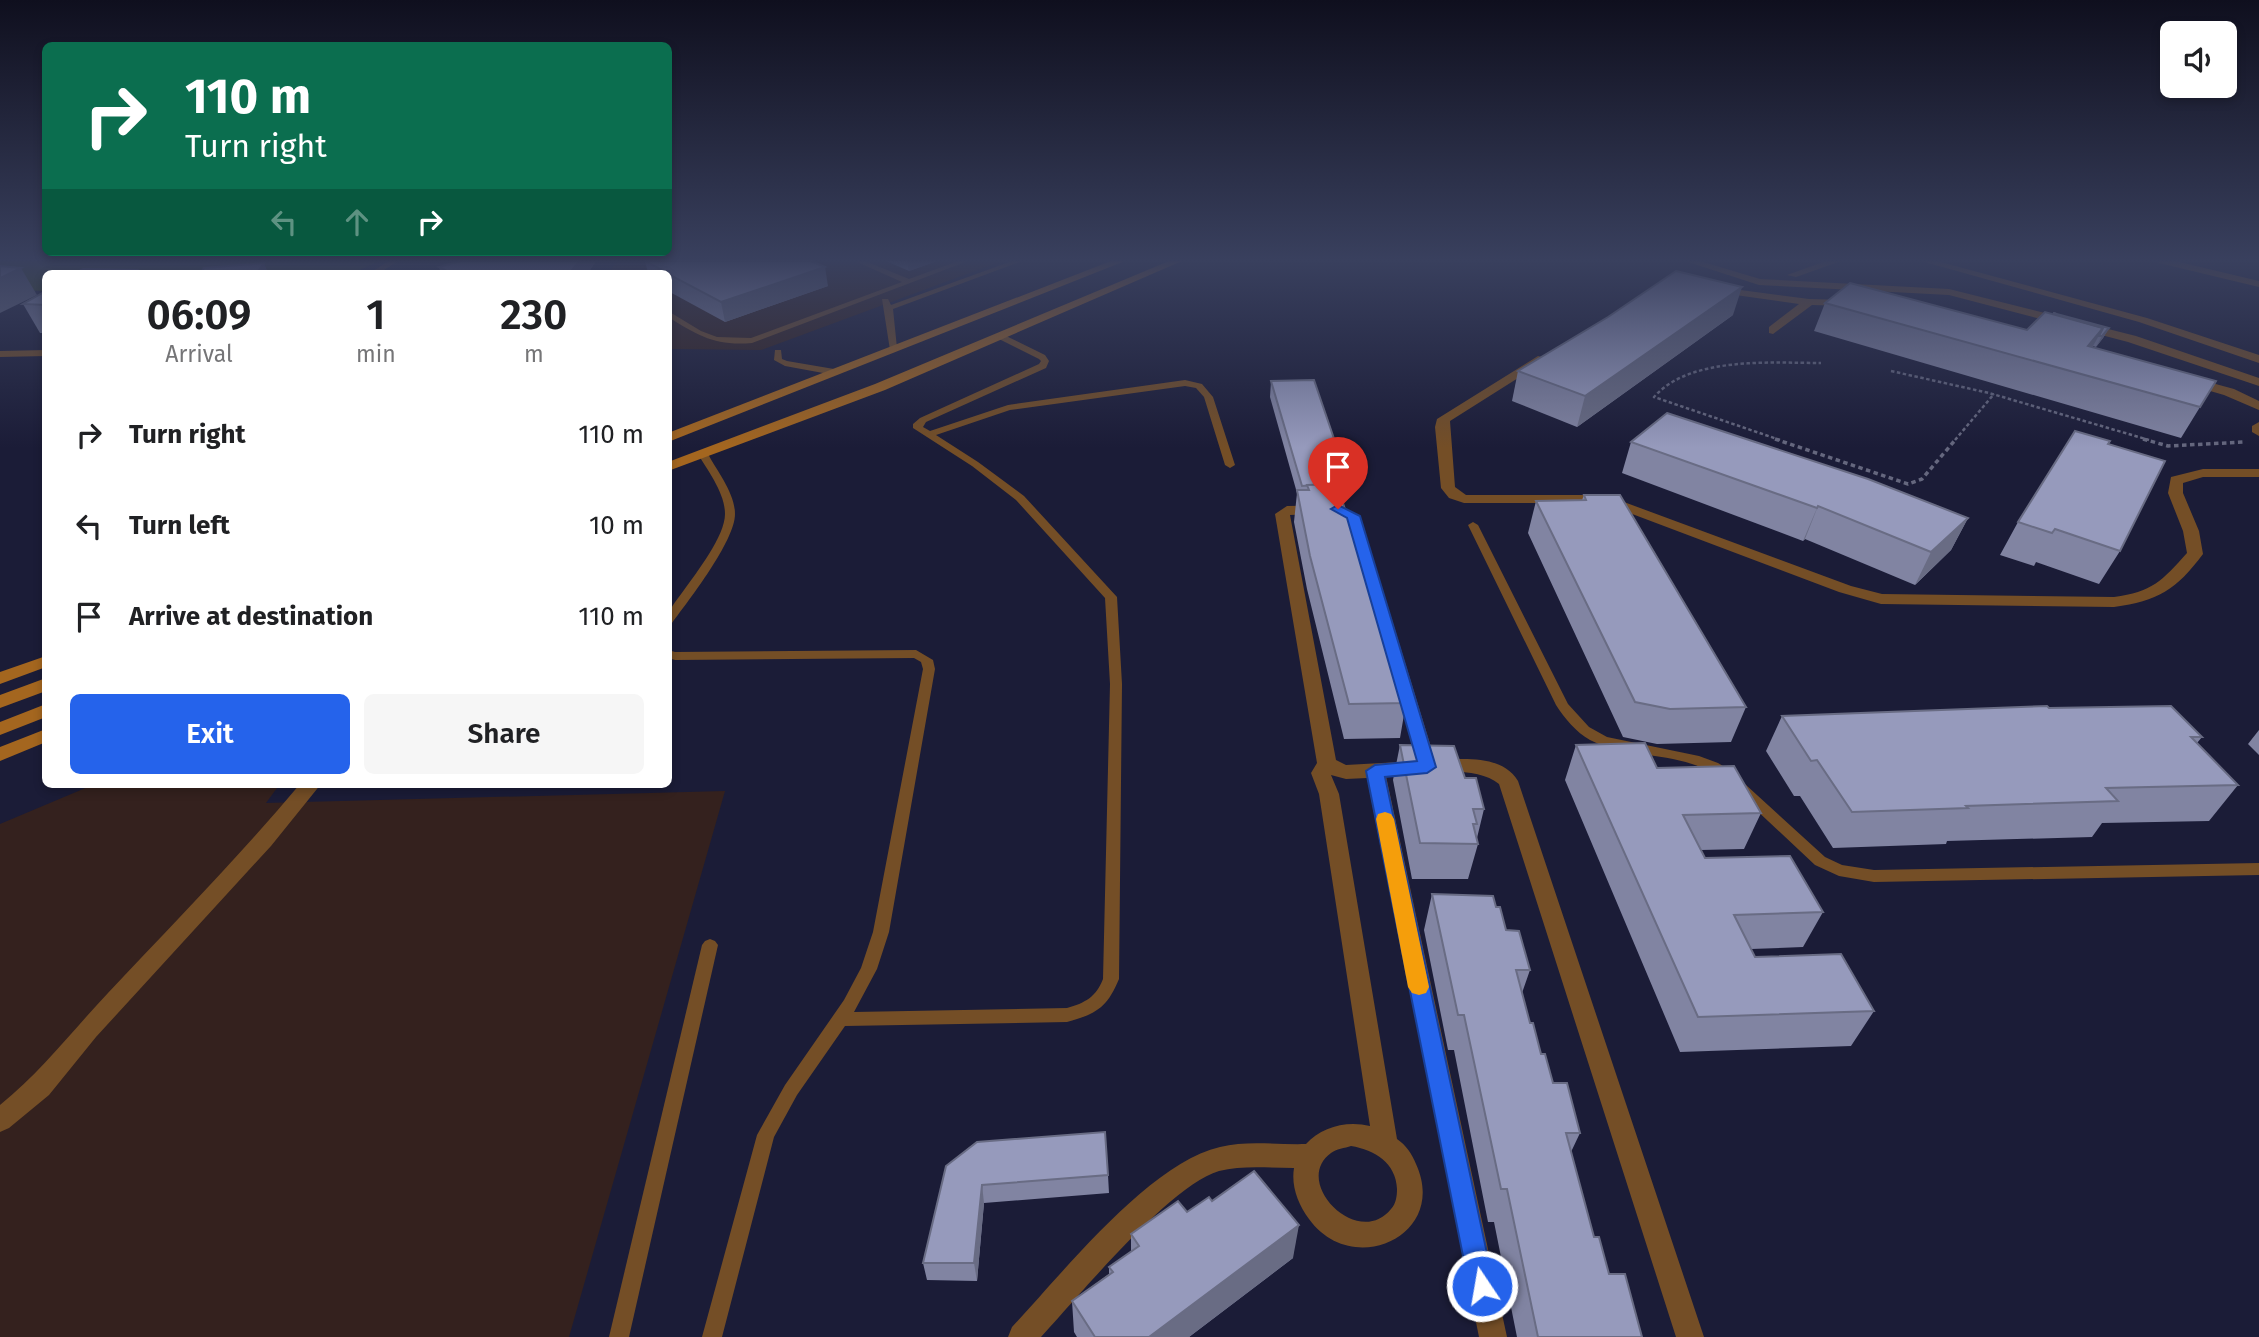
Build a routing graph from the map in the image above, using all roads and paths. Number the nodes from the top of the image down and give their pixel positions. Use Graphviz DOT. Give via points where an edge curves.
graph roads {
  1 [pos="685,323"];
  2 [pos="796,323"];
  3 [pos="891,323"];
  4 [pos="957,323"];
  5 [pos="1030,323"];
  6 [pos="1781,323"];
  7 [pos="2069,323"];
  8 [pos="2110,323"];
  9 [pos="2153,323"];
  10 [pos="1773,330"];
  11 [pos="1000,336"];
  12 [pos="893,348"];
  13 [pos="778,352"];
  14 [pos="42,353"];
  15 [pos="1551,353"];
  16 [pos="0,354"];
  17 [pos="2259,359"];
  18 [pos="1821,363"];
  19 [pos="2259,371"];
  20 [pos="1891,372"];
  21 [pos="834,373"];
  22 [pos="2177,377"];
  23 [pos="2259,382"];
  24 [pos="1994,394"];
  25 [pos="2259,406"];
  26 [pos="2259,426"];
  27 [pos="2259,432"];
  28 [pos="928,435"];
  29 [pos="672,436"];
  30 [pos="2246,442"];
  31 [pos="703,454"];
  32 [pos="672,466"];
  33 [pos="1230,466"];
  34 [pos="2259,473"];
  35 [pos="1473,525"];
  36 [pos="672,614"];
  37 [pos="672,655"];
  38 [pos="42,662"];
  39 [pos="0,678"];
  40 [pos="42,686"];
  41 [pos="0,702"];
  42 [pos="42,712"];
  43 [pos="0,729"];
  44 [pos="42,737"];
  45 [pos="0,754"];
  46 [pos="1327,763"];
  47 [pos="1427,767"];
  48 [pos="1375,771"];
  49 [pos="307,788"];
  50 [pos="2259,869"];
  51 [pos="710,945"];
  52 [pos="840,1019"];
  53 [pos="0,1120"];
  54 [pos="1385,1144"];
  55 [pos="1310,1156"];
  56 [pos="619,1337"];
  57 [pos="712,1337"];
  58 [pos="1022,1337"];
  59 [pos="1493,1337"];
  60 [pos="1690,1337"];
  1 -- 2 [label="lane" via="714,341 729,343 752,340"];
  3 -- 12 [label="lane"];
  4 -- 12 [label="main road"];
  5 -- 11 [label="main road"];
  6 -- 10 [label="street"];
  7 -- 23 [label="street"];
  8 -- 19 [label="street"];
  9 -- 17 [label="street"];
  11 -- 28 [label="lane" via="1042,357 1043,366 923,419 918,428"];
  11 -- 31 [label="main road"];
  12 -- 21 [label="main road"];
  13 -- 21 [label="lane" via="778,360 785,363"];
  14 -- 16 [label="lane"];
  15 -- 34 [label="street" via="1444,419 1448,488 1454,495 1464,499 1605,499 1881,599 2114,602 2146,598 2160,593 2195,554 2191,530 2176,496 2176,480 2203,474"];
  18 -- 24 [label="path" via="1689,373 1666,384 1654,397 1908,484 1922,479"];
  20 -- 24 [label="path"];
  21 -- 29 [label="main road"];
  22 -- 25 [label="street"];
  24 -- 30 [label="path" via="2168,446"];
  26 -- 27 [label="street"];
  28 -- 33 [label="lane" via="1008,408 1194,384 1208,397"];
  28 -- 52 [label="lane" via="1020,498 1111,597 1116,684 1111,979 1105,997 1067,1015"];
  31 -- 32 [label="main road"];
  31 -- 36 [label="lane" via="727,502 730,521"];
  35 -- 50 [label="lane" via="1573,721 1602,740 1710,764 1820,861 1839,870 1874,876"];
  37 -- 52 [label="lane" via="916,654 927,660 881,932 869,969"];
  38 -- 39 [label="main road"];
  40 -- 41 [label="main road"];
  42 -- 43 [label="main road"];
  44 -- 45 [label="main road"];
  46 -- 47 [label="street" via="1282,514 1287,510 1338,509 1353,516"];
  46 -- 48 [label="street" via="1346,772"];
  46 -- 54 [label="street" via="1321,773 1329,794"];
  47 -- 48 [label="street"];
  47 -- 60 [label="street" via="1486,767 1508,781"];
  48 -- 59 [label="street"];
  49 -- 53 [label="street" via="40,1087"];
  51 -- 56 [label="lane"];
  52 -- 57 [label="lane" via="790,1090 766,1135"];
  54 -- 55 [label="street" via="1368,1136 1335,1136"];
  54 -- 55 [label="street" via="1407,1172 1409,1205 1401,1220 1372,1235 1337,1228 1311,1203 1305,1186"];
  55 -- 58 [label="street" via="1218,1159 1195,1170 1161,1193"];
}
